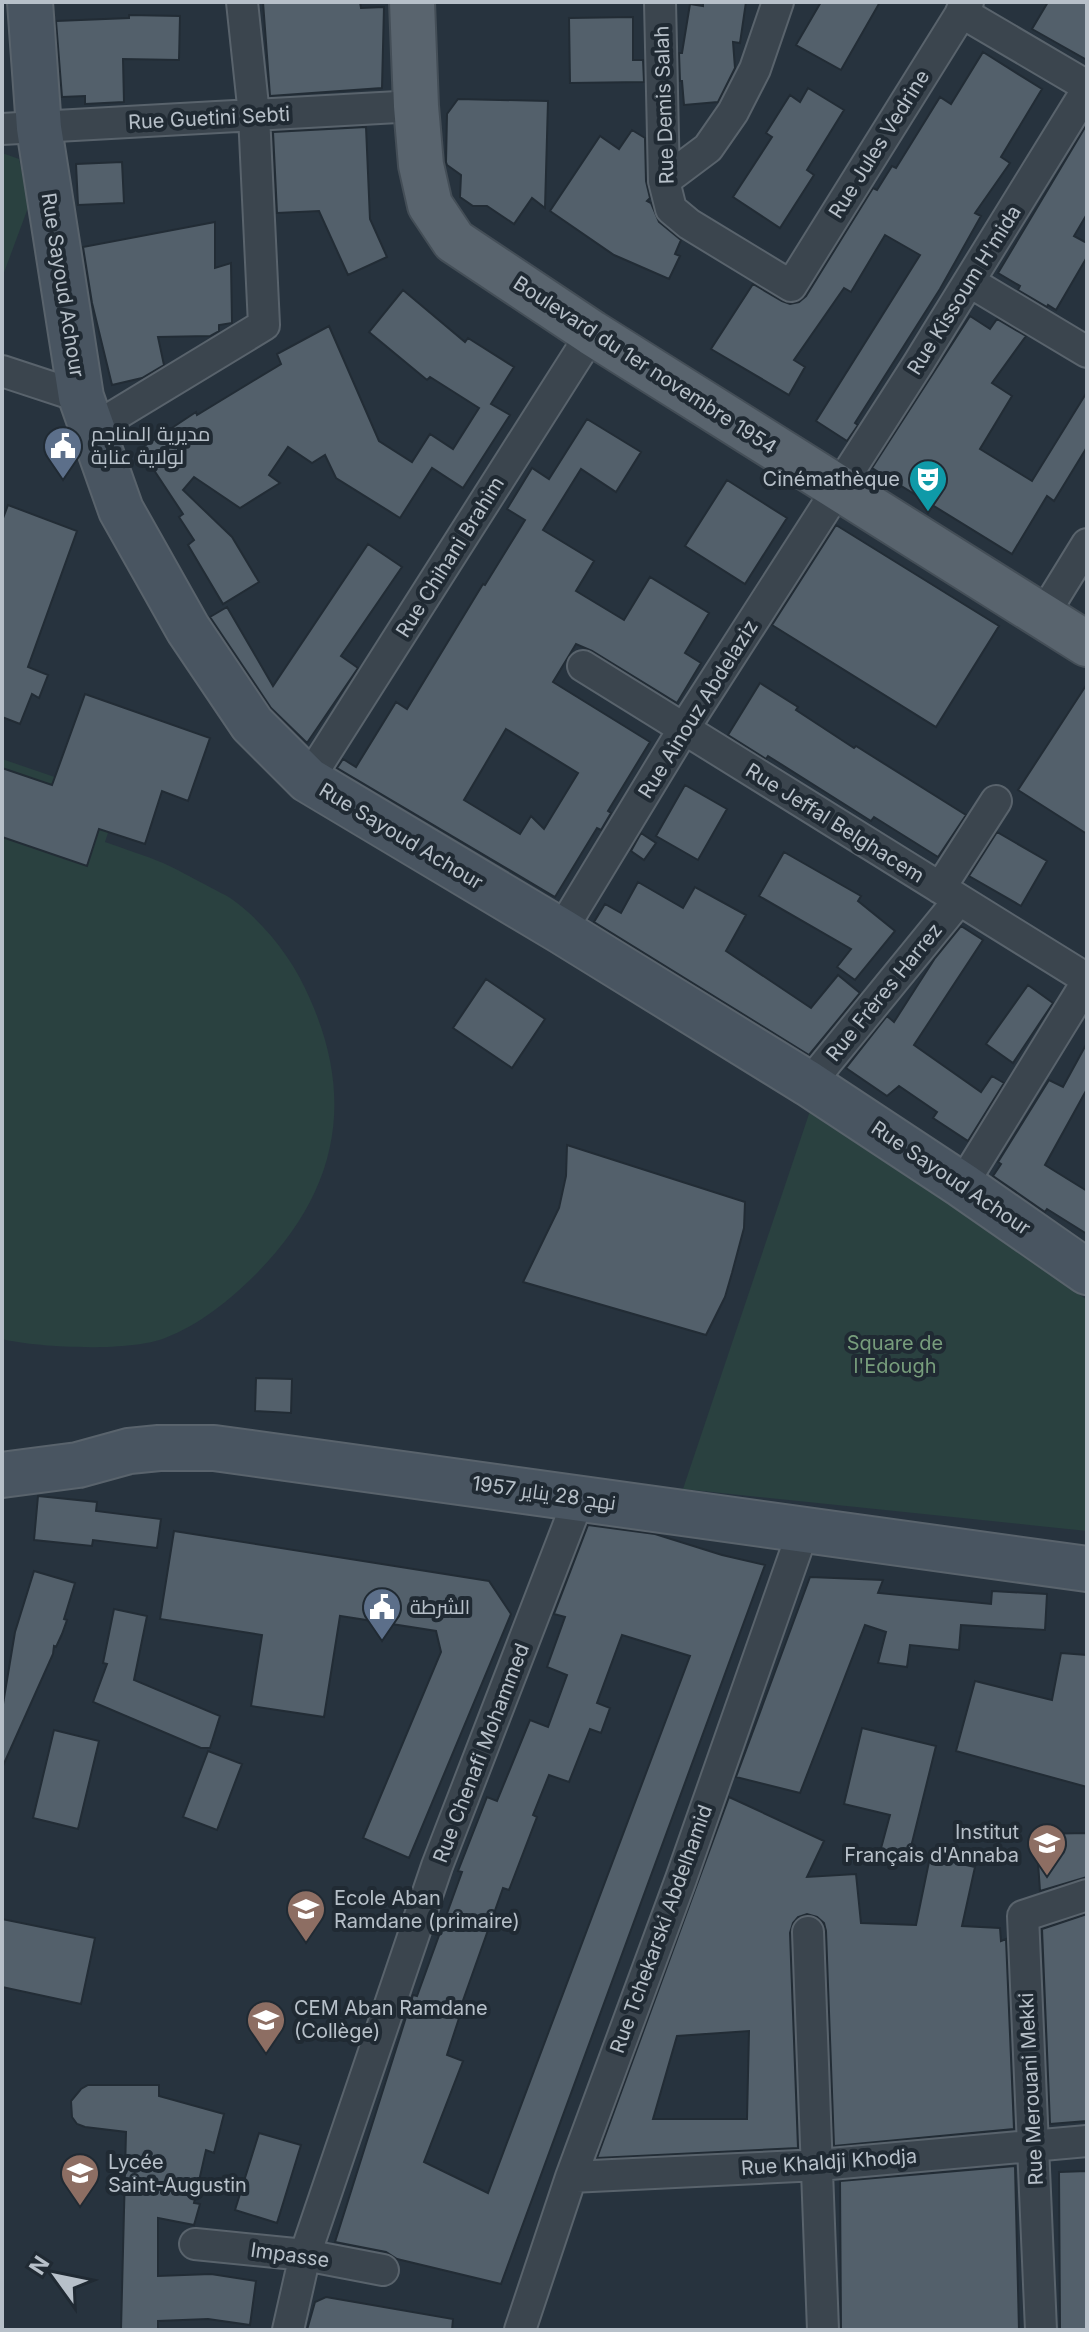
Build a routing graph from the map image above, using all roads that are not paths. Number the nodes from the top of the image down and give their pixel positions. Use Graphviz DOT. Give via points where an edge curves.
graph roads {
  1 [pos="30,2"];
  2 [pos="242,2"];
  3 [pos="412,2"];
  4 [pos="660,2"];
  5 [pos="778,2"];
  6 [pos="964,7"];
  7 [pos="1087,88"];
  8 [pos="416,106"];
  9 [pos="254,115"];
  10 [pos="20,129"];
  11 [pos="664,181"];
  12 [pos="970,282"];
  13 [pos="791,286"];
  14 [pos="592,333"];
  15 [pos="1087,352"];
  16 [pos="2,371"];
  17 [pos="86,414"];
  18 [pos="838,488"];
  19 [pos="1087,544"];
  20 [pos="1042,617"];
  21 [pos="1087,644"];
  22 [pos="583,666"];
  23 [pos="683,730"];
  24 [pos="308,780"];
  25 [pos="996,801"];
  26 [pos="950,894"];
  27 [pos="561,931"];
  28 [pos="1087,980"];
  29 [pos="809,1084"];
  30 [pos="962,1185"];
  31 [pos="1087,1272"];
  32 [pos="2,1475"];
  33 [pos="579,1498"];
  34 [pos="804,1528"];
  35 [pos="1087,1569"];
  36 [pos="1087,1895"];
  37 [pos="808,1932"];
  38 [pos="1087,2141"];
  39 [pos="1034,2145"];
  40 [pos="819,2165"];
  41 [pos="571,2177"];
  42 [pos="195,2244"];
  43 [pos="305,2255"];
  44 [pos="383,2270"];
  45 [pos="288,2330"];
  46 [pos="520,2330"];
  47 [pos="823,2330"];
  48 [pos="1041,2330"];
  1 -- 10 [label="main road, Rue Sayoud Achour"];
  2 -- 9 [label="street"];
  3 -- 8 [label="main road, Boulevard du 1er novembre 1954"];
  4 -- 11 [label="street, Rue Demis Salah"];
  5 -- 11 [label="street" via="755,69 733,112 708,148"];
  6 -- 7 [label="street"];
  6 -- 13 [label="street, Rue Jules Vedrine"];
  7 -- 12 [label="street, Rue Kissoum H'mida"];
  8 -- 9 [label="street, Rue Guetini Sebti"];
  8 -- 14 [label="main road, Boulevard du 1er novembre 1954" via="430,205 454,241"];
  9 -- 10 [label="street, Rue Guetini Sebti"];
  9 -- 17 [label="street" via="264,325"];
  10 -- 17 [label="main road, Rue Sayoud Achour"];
  11 -- 13 [label="street, Rue Demis Salah" via="671,209"];
  12 -- 15 [label="street"];
  12 -- 18 [label="street, Rue Kissoum H'mida"];
  14 -- 18 [label="main road, Boulevard du 1er novembre 1954"];
  14 -- 24 [label="street, Rue Chihani Brahim"];
  16 -- 17 [label="street"];
  17 -- 24 [label="main road, Rue Sayoud Achour" via="121,510 188,629 252,724"];
  18 -- 20 [label="main road, Boulevard du 1er novembre 1954"];
  18 -- 23 [label="street, Rue Ainouz Abdelaziz"];
  19 -- 20 [label="street"];
  20 -- 21 [label="main road, Boulevard du 1er novembre 1954"];
  22 -- 23 [label="street, Rue Jeffal Belghacem"];
  23 -- 26 [label="street, Rue Jeffal Belghacem"];
  23 -- 27 [label="street, Rue Ainouz Abdelaziz"];
  24 -- 27 [label="main road, Rue Sayoud Achour"];
  25 -- 26 [label="street, Rue Frères Harrez"];
  26 -- 28 [label="street, Rue Jeffal Belghacem"];
  26 -- 29 [label="street, Rue Frères Harrez"];
  27 -- 29 [label="main road, Rue Sayoud Achour"];
  28 -- 30 [label="street"];
  29 -- 30 [label="main road, Rue Sayoud Achour"];
  30 -- 31 [label="main road, Rue Sayoud Achour"];
  32 -- 33 [label="main road, نهج 28 يناير 1957" via="78,1465 129,1451 214,1448"];
  33 -- 34 [label="main road, نهج 28 يناير 1957"];
  33 -- 43 [label="street, Rue Chenafi Mohammed" via="437,1866"];
  34 -- 35 [label="main road, نهج 28 يناير 1957"];
  34 -- 41 [label="street, Rue Tchekarski Abdelhamid"];
  36 -- 39 [label="street, Rue Merouani Mekki" via="1023,1916"];
  37 -- 40 [label="street"];
  38 -- 39 [label="street, Rue Khaldji Khodja"];
  39 -- 40 [label="street, Rue Khaldji Khodja"];
  39 -- 48 [label="street, Rue Merouani Mekki"];
  40 -- 41 [label="street, Rue Khaldji Khodja"];
  40 -- 47 [label="street"];
  41 -- 46 [label="street, Rue Tchekarski Abdelhamid"];
  42 -- 43 [label="street, Impasse"];
  43 -- 44 [label="street, Impasse"];
  43 -- 45 [label="street, Rue Chenafi Mohammed"];
}
